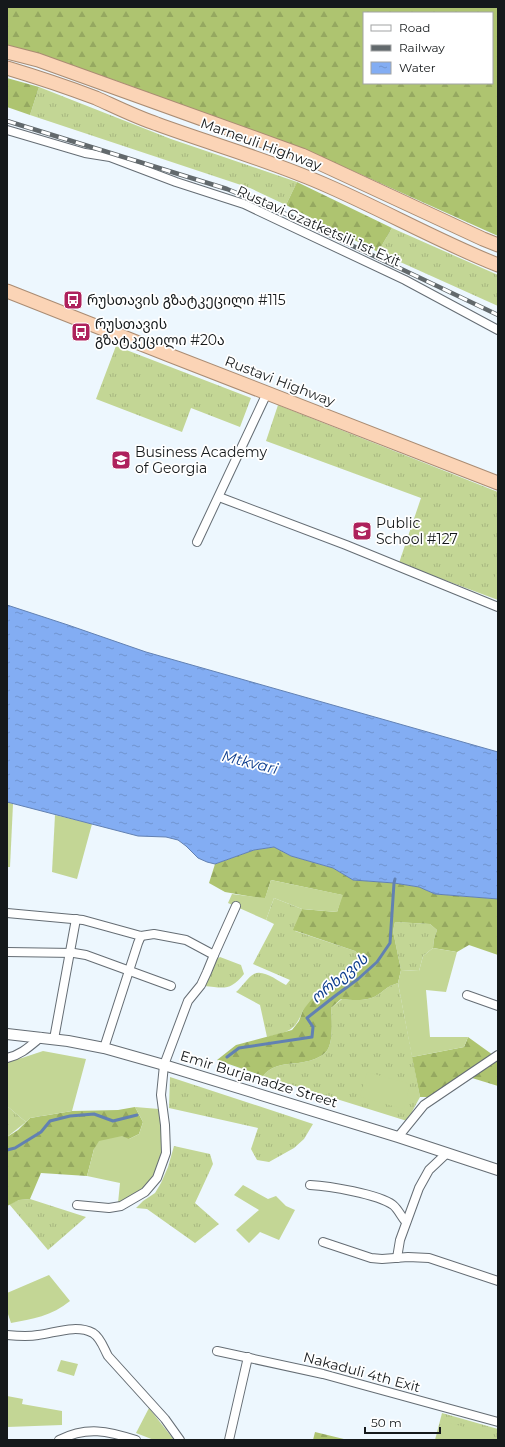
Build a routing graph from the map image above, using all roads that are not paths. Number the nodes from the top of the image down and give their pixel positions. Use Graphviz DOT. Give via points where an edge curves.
graph roads {
  1 [pos="7,52"];
  2 [pos="7,68"];
  3 [pos="7,130"];
  4 [pos="498,245"];
  5 [pos="498,266"];
  6 [pos="7,290"];
  7 [pos="498,330"];
  8 [pos="267,393"];
  9 [pos="498,483"];
  10 [pos="219,497"];
  11 [pos="197,542"];
  12 [pos="498,607"];
  13 [pos="236,906"];
  14 [pos="7,913"];
  15 [pos="76,919"];
  16 [pos="141,936"];
  17 [pos="7,952"];
  18 [pos="70,953"];
  19 [pos="214,954"];
  20 [pos="129,971"];
  21 [pos="171,986"];
  22 [pos="467,995"];
  23 [pos="498,1006"];
  24 [pos="7,1034"];
  25 [pos="41,1037"];
  26 [pos="54,1039"];
  27 [pos="104,1048"];
  28 [pos="498,1055"];
  29 [pos="7,1058"];
  30 [pos="164,1064"];
  31 [pos="398,1137"];
  32 [pos="447,1153"];
  33 [pos="498,1170"];
  34 [pos="310,1185"];
  35 [pos="77,1205"];
  36 [pos="406,1222"];
  37 [pos="323,1242"];
  38 [pos="397,1258"];
  39 [pos="498,1281"];
  40 [pos="7,1335"];
  41 [pos="217,1352"];
  42 [pos="248,1357"];
  43 [pos="498,1422"];
  44 [pos="59,1440"];
  45 [pos="136,1440"];
  46 [pos="180,1440"];
  47 [pos="229,1440"];
  1 -- 4 [label="highway, Marneuli Highway" via="38,60 302,155"];
  2 -- 5 [label="highway, Marneuli Highway" via="57,84 328,186"];
  3 -- 7 [label="street, Rustavi Gzatketsili 1st Exit" via="85,153 110,157 244,204 405,280"];
  6 -- 8 [label="highway, Rustavi Highway"];
  8 -- 9 [label="highway, Rustavi Highway"];
  8 -- 10 [label="street"];
  10 -- 11 [label="street"];
  10 -- 12 [label="street"];
  13 -- 19 [label="street"];
  14 -- 15 [label="street"];
  15 -- 16 [label="street"];
  15 -- 18 [label="street"];
  16 -- 19 [label="street" via="154,934 186,940"];
  16 -- 20 [label="street"];
  17 -- 18 [label="street"];
  18 -- 20 [label="street" via="86,955"];
  18 -- 26 [label="street"];
  19 -- 30 [label="street" via="200,985 188,1001"];
  20 -- 21 [label="street"];
  20 -- 27 [label="street"];
  22 -- 23 [label="street"];
  24 -- 25 [label="street, Emir Burjanadze Street"];
  25 -- 26 [label="street, Emir Burjanadze Street"];
  25 -- 29 [label="street" via="15,1057"];
  26 -- 27 [label="street, Emir Burjanadze Street"];
  27 -- 30 [label="street, Emir Burjanadze Street"];
  28 -- 31 [label="street" via="424,1105"];
  30 -- 31 [label="street, Emir Burjanadze Street"];
  30 -- 35 [label="street" via="161,1095 166,1153 157,1178 145,1192 121,1206 109,1208"];
  31 -- 32 [label="street, Emir Burjanadze Street"];
  32 -- 33 [label="street, Emir Burjanadze Street"];
  32 -- 36 [label="street" via="429,1170"];
  34 -- 36 [label="street" via="337,1188 389,1202"];
  36 -- 38 [label="street"];
  37 -- 38 [label="street" via="371,1258"];
  38 -- 39 [label="street" via="429,1258"];
  40 -- 46 [label="street" via="39,1335 69,1330 83,1330 94,1334 108,1356 165,1419"];
  41 -- 42 [label="street, Nakaduli 4th Exit"];
  42 -- 43 [label="street, Nakaduli 4th Exit" via="323,1374"];
  42 -- 47 [label="street"];
  44 -- 45 [label="street" via="89,1430"];
}
